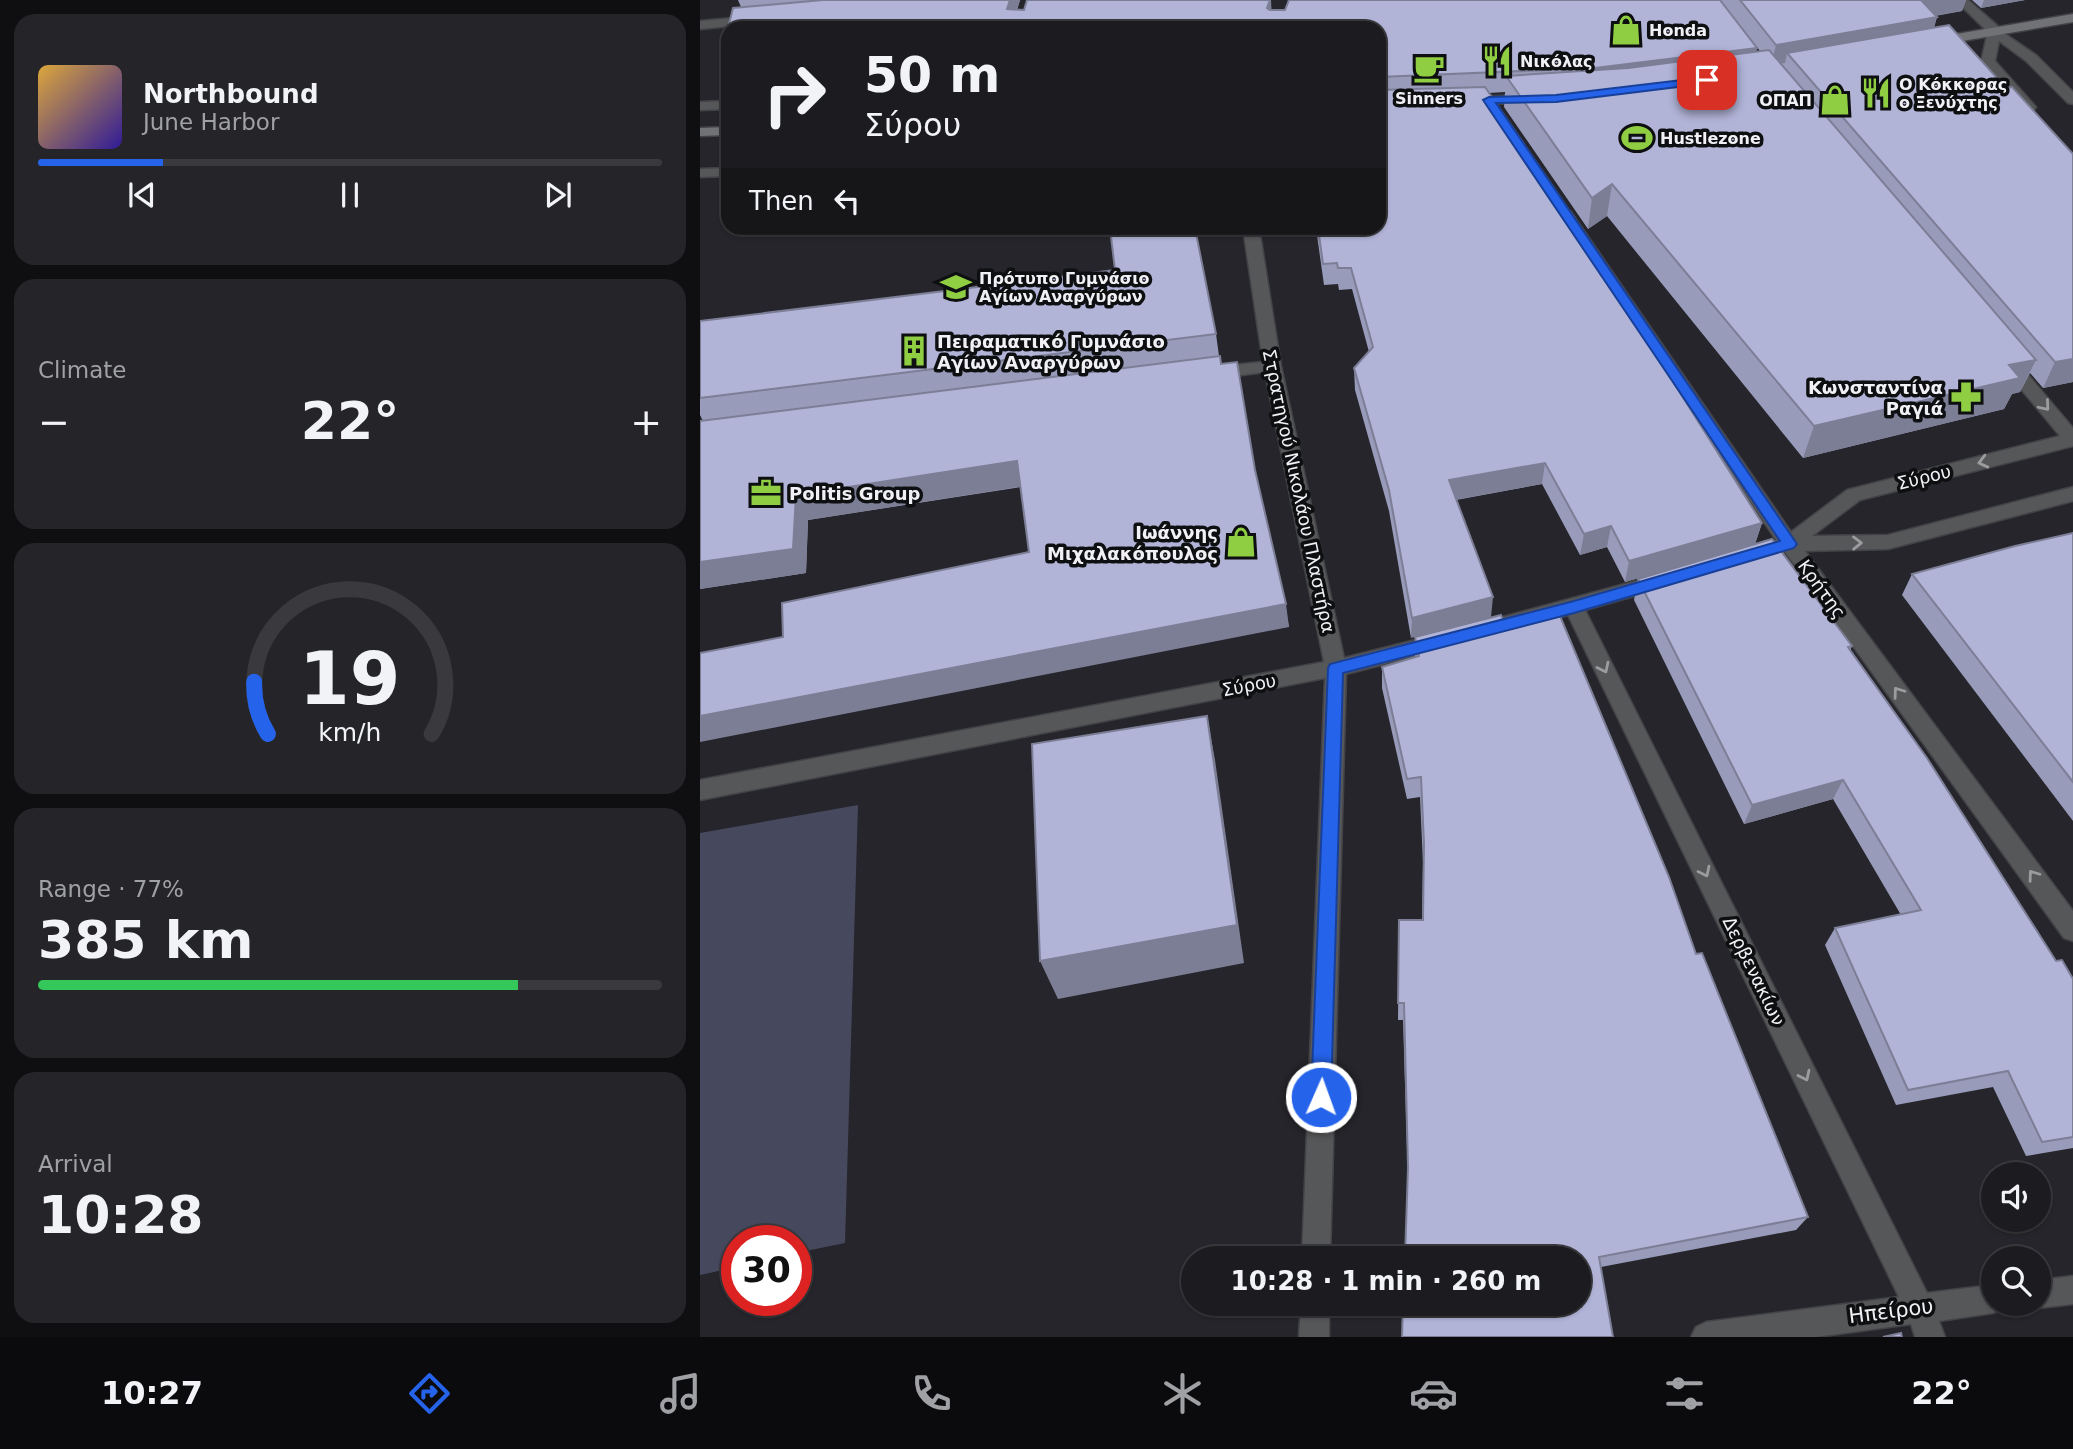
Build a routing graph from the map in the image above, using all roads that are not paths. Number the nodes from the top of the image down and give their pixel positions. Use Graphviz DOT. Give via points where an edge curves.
graph roads {
  1 [pos="1961,0"];
  2 [pos="2073,18"];
  3 [pos="767,19"];
  4 [pos="745,21"];
  5 [pos="721,23"];
  6 [pos="700,25"];
  7 [pos="1995,31"];
  8 [pos="1914,46"];
  9 [pos="1543,99"];
  10 [pos="1489,100"];
  11 [pos="2073,100"];
  12 [pos="1448,102"];
  13 [pos="721,105"];
  14 [pos="700,106"];
  15 [pos="2035,114"];
  16 [pos="1502,120"];
  17 [pos="721,131"];
  18 [pos="700,132"];
  19 [pos="721,172"];
  20 [pos="700,173"];
  21 [pos="1555,198"];
  22 [pos="1252,235"];
  23 [pos="1994,345"];
  24 [pos="1272,366"];
  25 [pos="1191,376"];
  26 [pos="2073,439"];
  27 [pos="2073,494"];
  28 [pos="1789,544"];
  29 [pos="1726,562"];
  30 [pos="1675,577"];
  31 [pos="1574,607"];
  32 [pos="1336,668"];
  33 [pos="700,790"];
  34 [pos="2073,930"];
  35 [pos="1316,1246"];
  36 [pos="2073,1290"];
  37 [pos="2051,1293"];
  38 [pos="1981,1299"];
  39 [pos="1919,1307"];
  40 [pos="1315,1316"];
  41 [pos="1314,1337"];
  42 [pos="1706,1337"];
  43 [pos="1930,1337"];
  1 -- 7 [label="street"];
  2 -- 7 [label="main road"];
  3 -- 4 [label="street"];
  5 -- 6 [label="street"];
  7 -- 8 [label="main road"];
  7 -- 11 [label="street" via="2031,58"];
  7 -- 15 [label="street" via="1988,62"];
  9 -- 10 [label="main road"];
  10 -- 12 [label="main road"];
  10 -- 16 [label="street"];
  13 -- 14 [label="street"];
  17 -- 18 [label="main road"];
  19 -- 20 [label="street"];
  21 -- 28 [label="street, Κρήτης"];
  22 -- 24 [label="street, Στρατηγού Νικολάου Πλαστήρα"];
  23 -- 26 [label="street, one-way"];
  24 -- 25 [label="street"];
  24 -- 32 [label="street, Στρατηγού Νικολάου Πλαστήρα"];
  26 -- 28 [label="street, Σύρου, one-way" via="1854,495"];
  28 -- 27 [label="street, Σύρου, one-way" via="1888,542"];
  28 -- 29 [label="street, Σύρου"];
  34 -- 28 [label="street, Κρήτης, one-way"];
  30 -- 31 [label="street, Σύρου"];
  31 -- 32 [label="street, Σύρου"];
  31 -- 39 [label="street, Δερβενακίων, one-way"];
  32 -- 33 [label="street, Σύρου"];
  32 -- 35 [label="street, Στρατηγού Νικολάου Πλαστήρα"];
  36 -- 37 [label="street"];
  38 -- 39 [label="street, Ηπείρου"];
  39 -- 42 [label="street, Ηπείρου"];
  39 -- 43 [label="street, Δερβενακίων"];
  40 -- 41 [label="street"];
}
